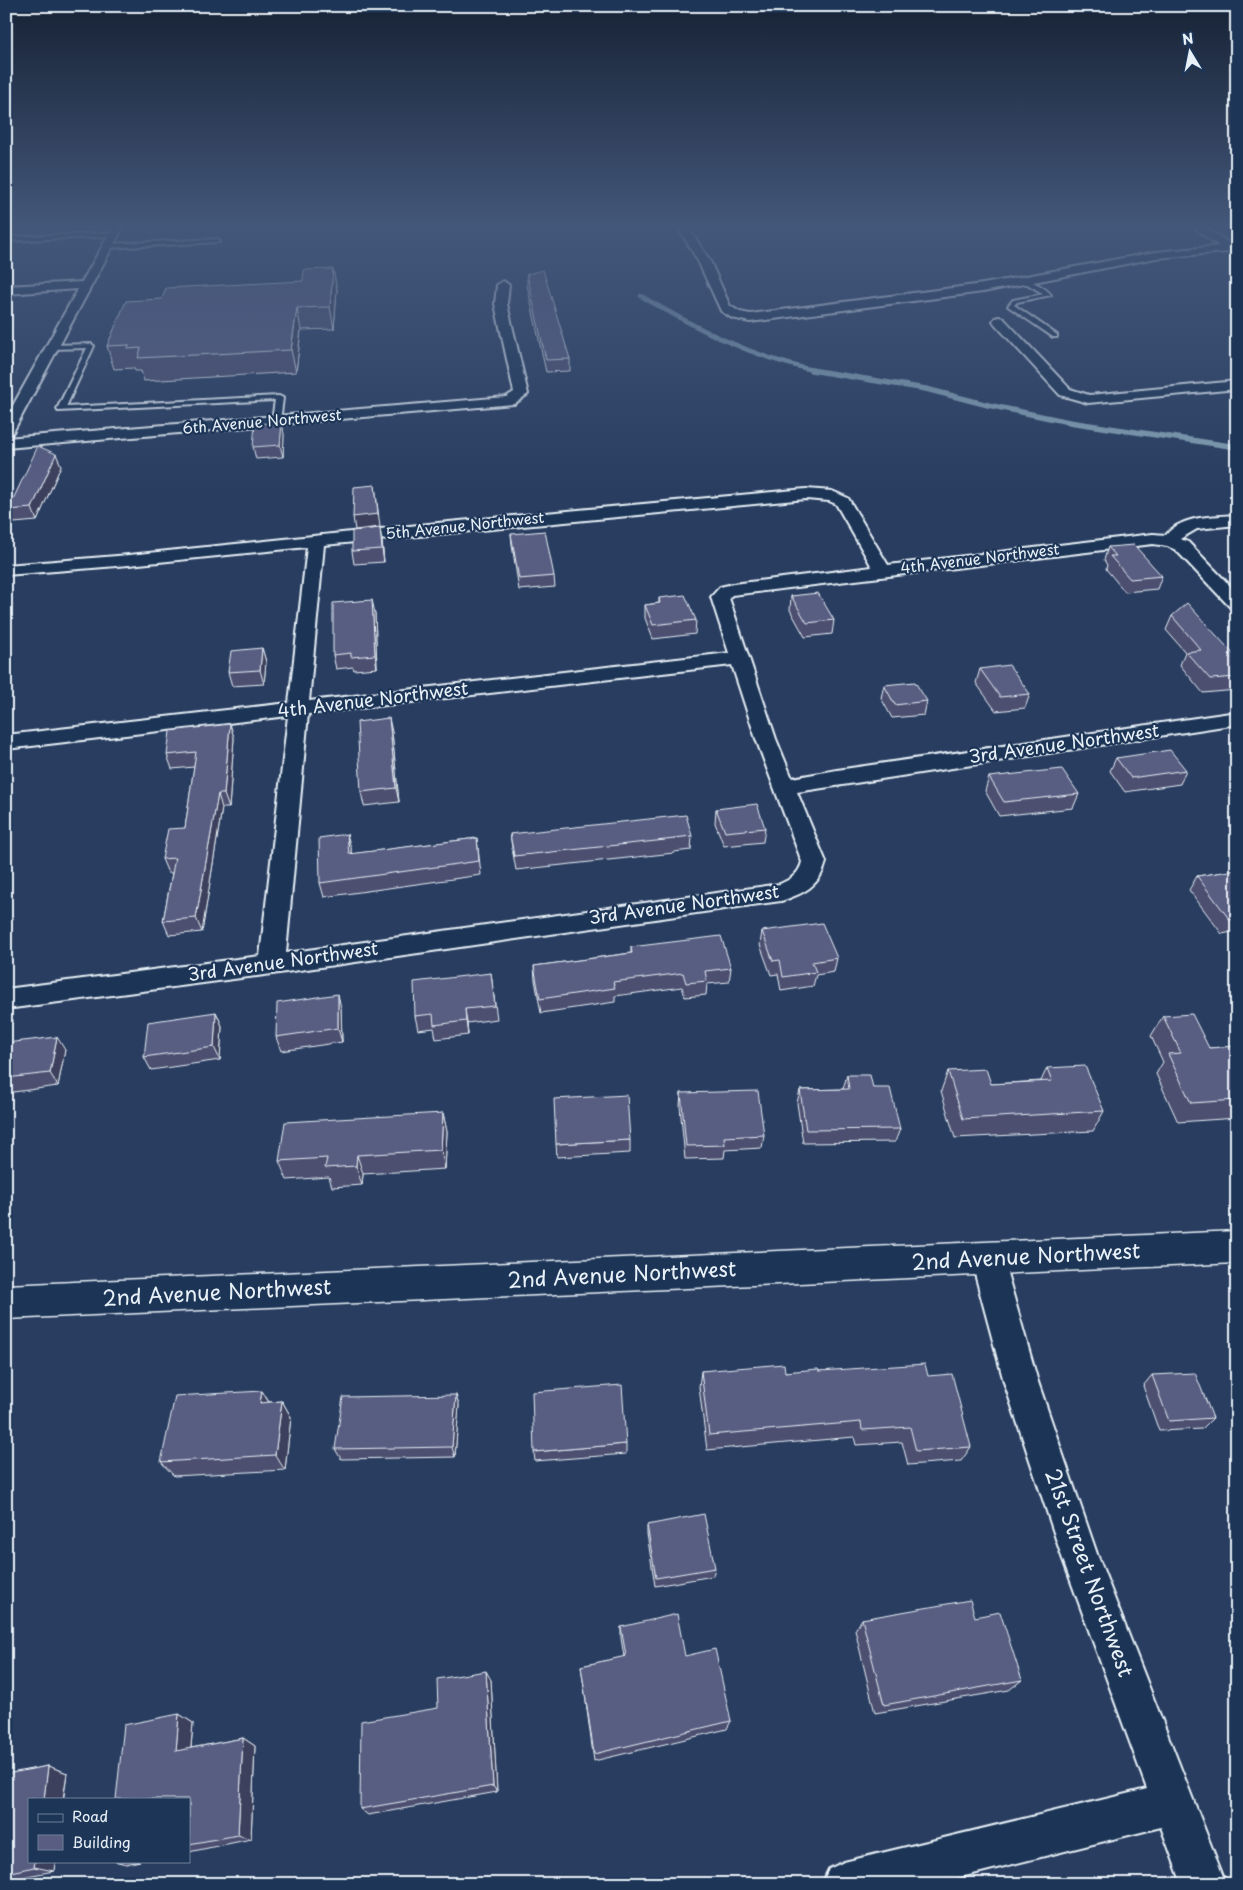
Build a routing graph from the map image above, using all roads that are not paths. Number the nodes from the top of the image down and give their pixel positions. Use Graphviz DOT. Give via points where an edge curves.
graph roads {
  1 [pos="69,315"];
  2 [pos="503,315"];
  3 [pos="739,315"];
  4 [pos="776,315"];
  5 [pos="1024,315"];
  6 [pos="999,321"];
  7 [pos="1055,336"];
  8 [pos="52,347"];
  9 [pos="1237,385"];
  10 [pos="276,420"];
  11 [pos="6,432"];
  12 [pos="6,443"];
  13 [pos="1237,520"];
  14 [pos="316,541"];
  15 [pos="1170,541"];
  16 [pos="6,570"];
  17 [pos="883,571"];
  18 [pos="1237,604"];
  19 [pos="740,658"];
  20 [pos="298,708"];
  21 [pos="1237,718"];
  22 [pos="6,742"];
  23 [pos="784,787"];
  24 [pos="272,964"];
  25 [pos="6,999"];
  26 [pos="1237,1247"];
  27 [pos="987,1259"];
  28 [pos="6,1302"];
  29 [pos="1174,1803"];
  30 [pos="844,1884"];
  31 [pos="1204,1884"];
  1 -- 8 [label="street"];
  2 -- 10 [label="street, 6th Avenue Northwest" via="521,394 517,398"];
  3 -- 4 [label="street"];
  5 -- 7 [label="lane"];
  6 -- 9 [label="street" via="1065,392 1088,399"];
  8 -- 10 [label="lane" via="91,346 61,409 279,398"];
  8 -- 11 [label="street"];
  10 -- 12 [label="street, 6th Avenue Northwest"];
  13 -- 15 [label="street" via="1182,528"];
  14 -- 16 [label="street, 5th Avenue Northwest"];
  14 -- 17 [label="street, 5th Avenue Northwest" via="818,494 842,501"];
  14 -- 20 [label="street"];
  15 -- 17 [label="street, 4th Avenue Northwest" via="1153,539"];
  15 -- 18 [label="street" via="1194,557"];
  17 -- 19 [label="street, 4th Avenue Northwest" via="726,591 720,597"];
  19 -- 20 [label="street, 4th Avenue Northwest"];
  19 -- 23 [label="street"];
  20 -- 22 [label="street, 4th Avenue Northwest"];
  20 -- 24 [label="street"];
  21 -- 23 [label="street, 3rd Avenue Northwest"];
  23 -- 24 [label="street, 3rd Avenue Northwest" via="814,862 808,877 793,888"];
  24 -- 25 [label="street, 3rd Avenue Northwest"];
  26 -- 27 [label="main road, 2nd Avenue Northwest"];
  27 -- 28 [label="main road, 2nd Avenue Northwest"];
  27 -- 29 [label="street, 21st Street Northwest" via="1022,1382 1079,1554"];
  29 -- 30 [label="street"];
  29 -- 31 [label="street, 21st Street Northwest"];
}
